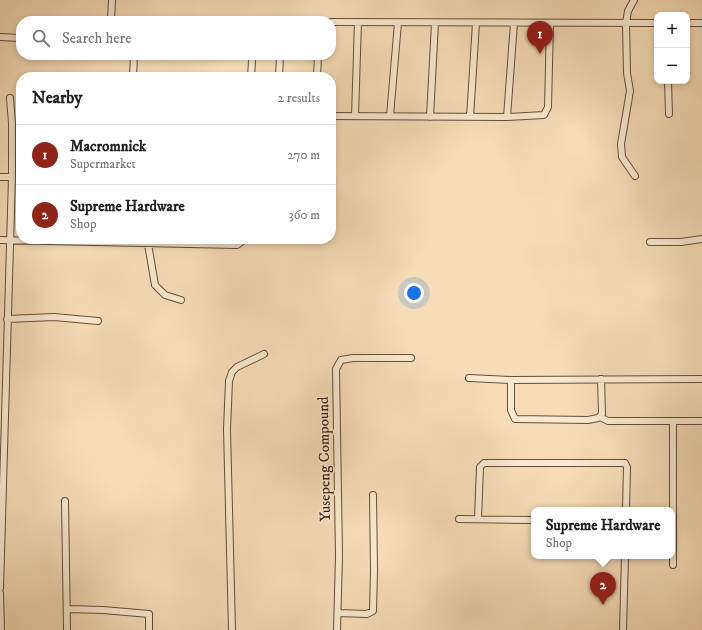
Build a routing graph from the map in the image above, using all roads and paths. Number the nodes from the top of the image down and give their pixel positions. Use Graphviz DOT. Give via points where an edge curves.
graph roads {
  1 [pos="112,0"];
  2 [pos="634,0"];
  3 [pos="111,16"];
  4 [pos="336,22"];
  5 [pos="358,22"];
  6 [pos="398,23"];
  7 [pos="435,23"];
  8 [pos="476,23"];
  9 [pos="550,23"];
  10 [pos="626,23"];
  11 [pos="654,23"];
  12 [pos="690,23"];
  13 [pos="702,23"];
  14 [pos="514,24"];
  15 [pos="0,37"];
  16 [pos="16,38"];
  17 [pos="134,60"];
  18 [pos="280,60"];
  19 [pos="318,60"];
  20 [pos="252,62"];
  21 [pos="133,72"];
  22 [pos="251,72"];
  23 [pos="279,72"];
  24 [pos="317,72"];
  25 [pos="668,84"];
  26 [pos="10,98"];
  27 [pos="669,114"];
  28 [pos="336,116"];
  29 [pos="355,116"];
  30 [pos="390,116"];
  31 [pos="430,117"];
  32 [pos="470,117"];
  33 [pos="507,117"];
  34 [pos="635,176"];
  35 [pos="0,177"];
  36 [pos="12,177"];
  37 [pos="702,239"];
  38 [pos="0,240"];
  39 [pos="9,241"];
  40 [pos="16,241"];
  41 [pos="650,242"];
  42 [pos="148,244"];
  43 [pos="238,244"];
  44 [pos="181,300"];
  45 [pos="7,319"];
  46 [pos="98,321"];
  47 [pos="264,354"];
  48 [pos="411,358"];
  49 [pos="469,378"];
  50 [pos="600,379"];
  51 [pos="702,379"];
  52 [pos="511,380"];
  53 [pos="2,413"];
  54 [pos="600,417"];
  55 [pos="673,421"];
  56 [pos="702,421"];
  57 [pos="373,495"];
  58 [pos="65,500"];
  59 [pos="626,507"];
  60 [pos="673,507"];
  61 [pos="459,519"];
  62 [pos="478,519"];
  63 [pos="531,520"];
  64 [pos="625,559"];
  65 [pos="673,559"];
  66 [pos="673,565"];
  67 [pos="0,588"];
  68 [pos="0,593"];
  69 [pos="67,610"];
  70 [pos="338,613"];
  71 [pos="67,629"];
  72 [pos="1,630"];
  73 [pos="149,630"];
  74 [pos="232,630"];
  75 [pos="337,630"];
  76 [pos="624,630"];
  1 -- 3 [label="street"];
  2 -- 10 [label="street" via="628,11"];
  4 -- 5 [label="street"];
  5 -- 6 [label="street"];
  5 -- 29 [label="street"];
  6 -- 7 [label="street"];
  6 -- 30 [label="street"];
  7 -- 8 [label="street"];
  7 -- 31 [label="street"];
  8 -- 14 [label="street"];
  8 -- 32 [label="street"];
  9 -- 10 [label="street"];
  9 -- 14 [label="street"];
  9 -- 33 [label="street" via="547,111 538,117"];
  10 -- 11 [label="street"];
  10 -- 34 [label="street" via="626,73 630,91 621,151 624,161"];
  12 -- 13 [label="street"];
  14 -- 33 [label="street"];
  15 -- 16 [label="street"];
  17 -- 21 [label="street"];
  18 -- 23 [label="street"];
  19 -- 24 [label="street"];
  20 -- 22 [label="street"];
  25 -- 27 [label="street"];
  26 -- 36 [label="street"];
  28 -- 29 [label="street"];
  29 -- 30 [label="street"];
  30 -- 31 [label="street"];
  31 -- 32 [label="street"];
  32 -- 33 [label="street"];
  35 -- 36 [label="street"];
  36 -- 39 [label="street"];
  37 -- 41 [label="street"];
  38 -- 39 [label="street"];
  39 -- 40 [label="street"];
  39 -- 45 [label="street"];
  42 -- 43 [label="street"];
  42 -- 44 [label="street" via="155,285 165,295"];
  45 -- 46 [label="street" via="58,318"];
  45 -- 53 [label="street"];
  47 -- 74 [label="street" via="237,367 229,381"];
  48 -- 70 [label="street, Yusepeng Compound" via="353,358 342,360 336,369"];
  49 -- 52 [label="street"];
  50 -- 51 [label="street"];
  50 -- 52 [label="street"];
  50 -- 54 [label="street"];
  52 -- 54 [label="street" via="511,410 515,419 588,420"];
  53 -- 67 [label="street"];
  54 -- 55 [label="street" via="608,421"];
  55 -- 56 [label="street"];
  55 -- 60 [label="street"];
  57 -- 70 [label="street" via="373,611 367,614"];
  58 -- 69 [label="street"];
  59 -- 62 [label="street" via="625,463 484,463 480,467"];
  61 -- 62 [label="street"];
  62 -- 63 [label="street"];
  64 -- 76 [label="street"];
  65 -- 66 [label="street"];
  68 -- 72 [label="street"];
  69 -- 71 [label="street"];
  69 -- 73 [label="street" via="149,614"];
  70 -- 75 [label="street, Yusepeng Compound"];
}
